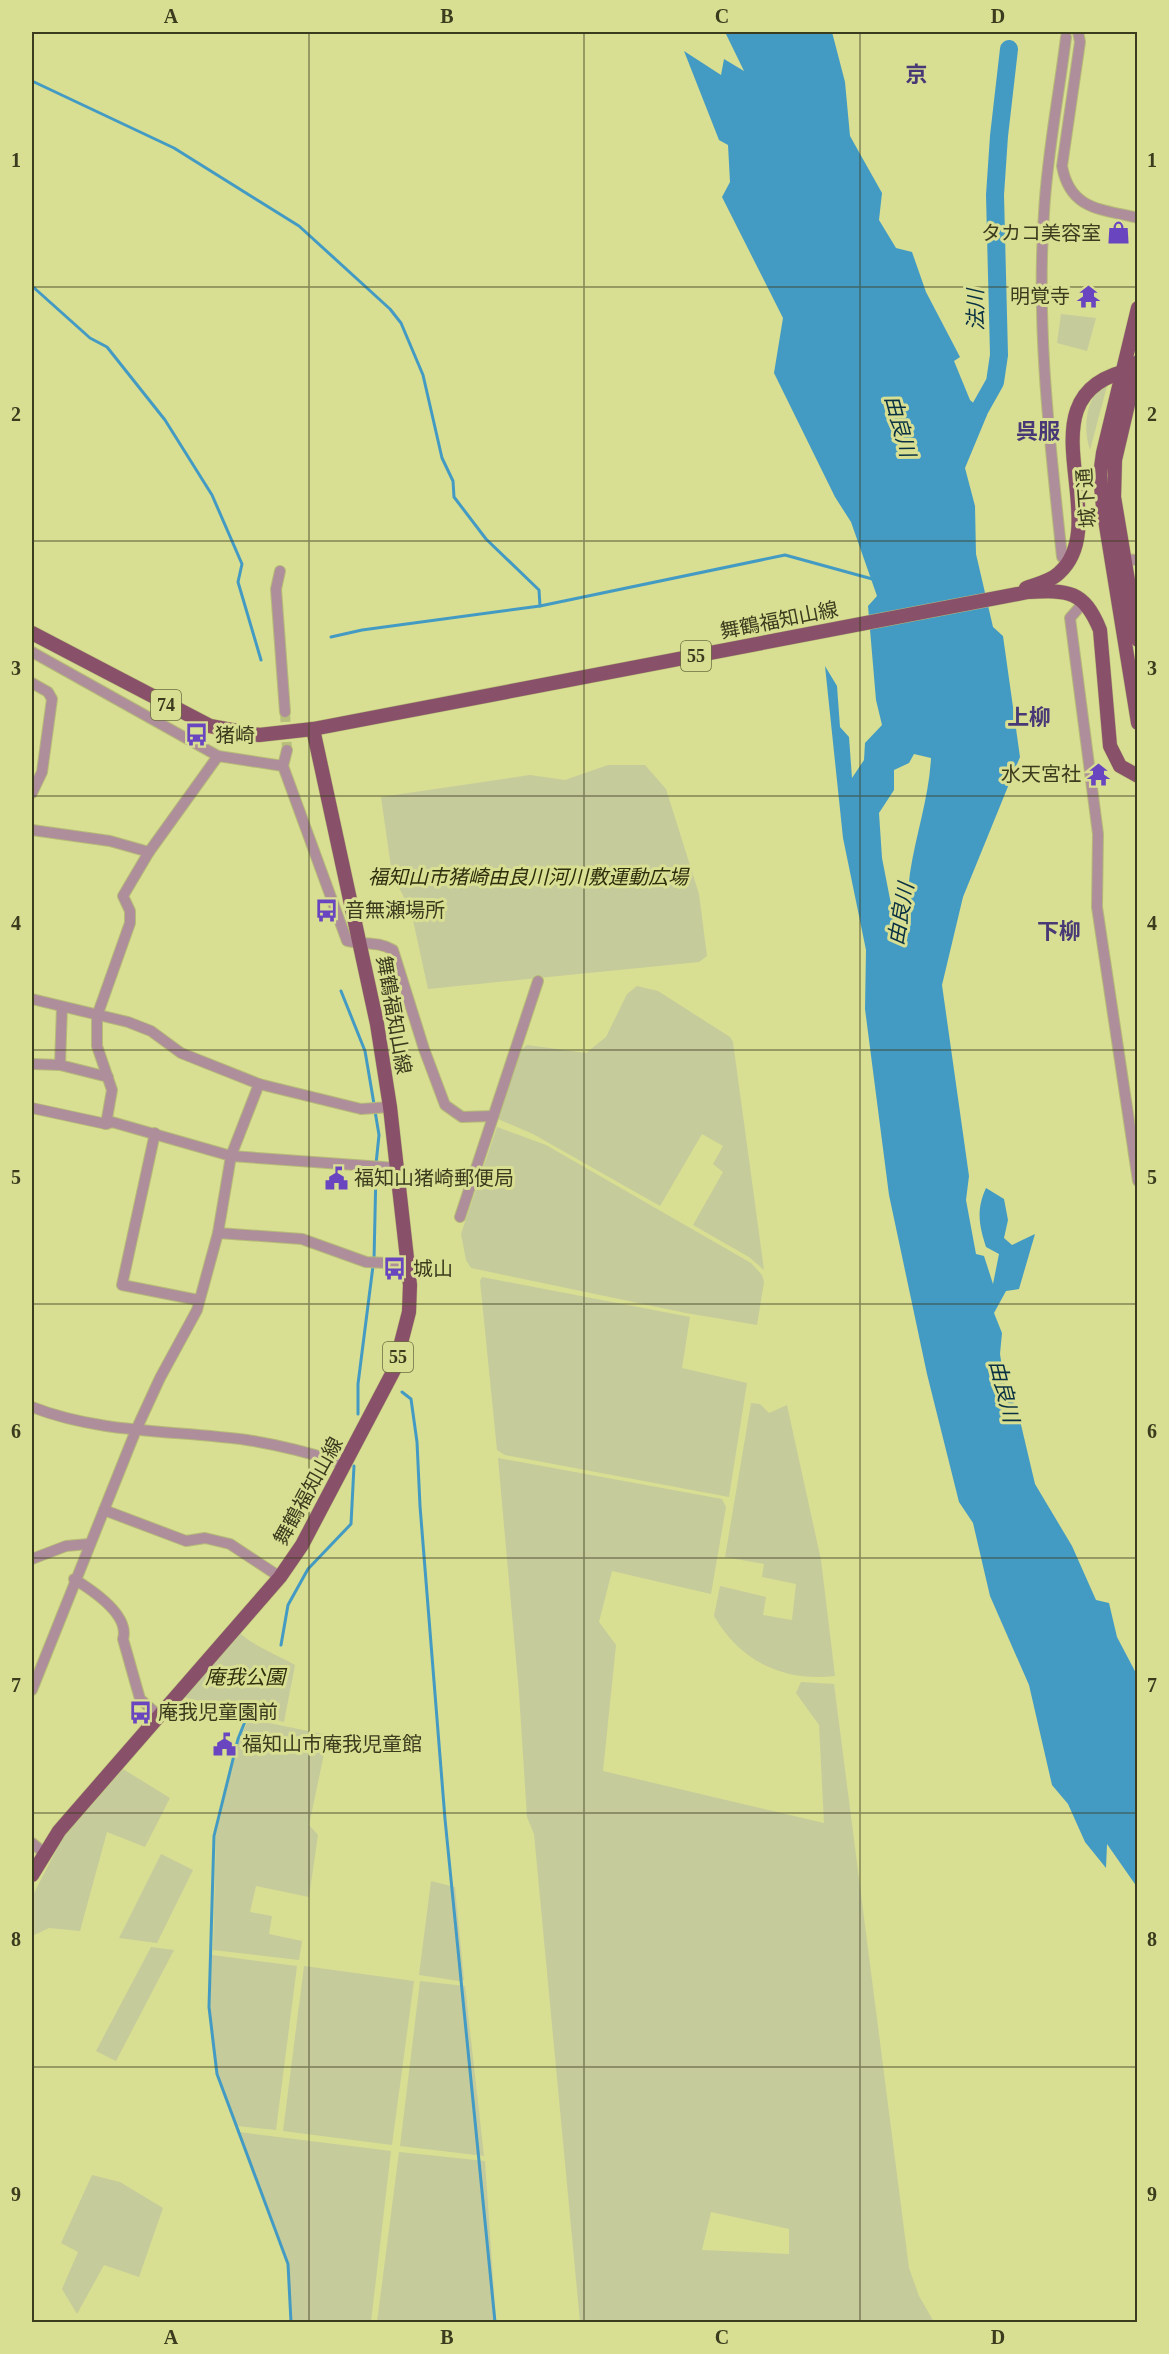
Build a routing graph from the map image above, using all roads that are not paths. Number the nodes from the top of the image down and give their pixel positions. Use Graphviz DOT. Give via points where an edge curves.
graph roads {
  1 [pos="1070,33"];
  2 [pos="1137,218"];
  3 [pos="1137,308"];
  4 [pos="1133,368"];
  5 [pos="1062,557"];
  6 [pos="1124,559"];
  7 [pos="280,571"];
  8 [pos="987,601"];
  9 [pos="1084,602"];
  10 [pos="32,633"];
  11 [pos="1137,640"];
  12 [pos="32,652"];
  13 [pos="32,682"];
  14 [pos="285,712"];
  15 [pos="1137,723"];
  16 [pos="313,729"];
  17 [pos="286,750"];
  18 [pos="218,756"];
  19 [pos="283,766"];
  20 [pos="1137,776"];
  21 [pos="32,793"];
  22 [pos="32,830"];
  23 [pos="149,852"];
  24 [pos="362,945"];
  25 [pos="538,981"];
  26 [pos="32,999"];
  27 [pos="62,1007"];
  28 [pos="97,1016"];
  29 [pos="32,1064"];
  30 [pos="60,1065"];
  31 [pos="108,1077"];
  32 [pos="259,1084"];
  33 [pos="390,1107"];
  34 [pos="32,1108"];
  35 [pos="493,1116"];
  36 [pos="106,1124"];
  37 [pos="155,1133"];
  38 [pos="231,1156"];
  39 [pos="397,1168"];
  40 [pos="1137,1181"];
  41 [pos="460,1217"];
  42 [pos="218,1233"];
  43 [pos="408,1264"];
  44 [pos="198,1300"];
  45 [pos="32,1407"];
  46 [pos="136,1430"];
  47 [pos="345,1464"];
  48 [pos="104,1510"];
  49 [pos="89,1544"];
  50 [pos="32,1559"];
  51 [pos="280,1577"];
  52 [pos="74,1579"];
  53 [pos="32,1690"];
  54 [pos="159,1716"];
  55 [pos="32,1843"];
  56 [pos="43,1852"];
  57 [pos="32,1875"];
  1 -- 2 [label="street" via="1080,42 1062,166 1065,184 1082,202"];
  1 -- 5 [label="street" via="1044,213 1042,301 1049,435"];
  3 -- 4 [label="main road, 城下通"];
  4 -- 6 [label="main road, 城下通" via="1103,453 1100,475"];
  4 -- 8 [label="main road, 舞鶴福知山線 / 55" via="1102,378 1088,390 1075,421 1072,438 1077,540 1059,573"];
  6 -- 11 [label="main road, 城下通"];
  6 -- 15 [label="main road, 城下通"];
  7 -- 14 [label="street" via="276,589"];
  8 -- 9 [label="main road, 舞鶴福知山線 / 55" via="1028,592 1061,591"];
  8 -- 16 [label="main road, 舞鶴福知山線 / 55"];
  9 -- 20 [label="main road" via="1101,630 1110,746 1120,766"];
  9 -- 40 [label="street" via="1071,618 1098,834 1097,907"];
  10 -- 16 [label="main road, 74" via="210,726 259,735"];
  12 -- 18 [label="street"];
  13 -- 21 [label="street" via="52,699 42,772"];
  16 -- 24 [label="main road, 舞鶴福知山線 / 55"];
  17 -- 19 [label="street"];
  18 -- 19 [label="street"];
  18 -- 23 [label="street"];
  19 -- 24 [label="street" via="347,941"];
  22 -- 23 [label="street" via="110,841"];
  23 -- 28 [label="street" via="123,896 130,911 130,923"];
  24 -- 33 [label="main road, 舞鶴福知山線 / 55"];
  24 -- 35 [label="street" via="381,943 393,950 445,1105 462,1117"];
  25 -- 35 [label="street"];
  26 -- 27 [label="street"];
  27 -- 28 [label="street"];
  27 -- 30 [label="street"];
  28 -- 31 [label="street" via="97,1046"];
  28 -- 32 [label="street" via="151,1031 181,1053"];
  29 -- 30 [label="street"];
  30 -- 31 [label="street"];
  31 -- 36 [label="street" via="112,1090"];
  32 -- 33 [label="street" via="361,1109"];
  32 -- 38 [label="street"];
  33 -- 39 [label="main road, 舞鶴福知山線 / 55"];
  34 -- 36 [label="street"];
  35 -- 41 [label="street"];
  36 -- 37 [label="street" via="112,1122"];
  37 -- 38 [label="street"];
  37 -- 44 [label="street" via="123,1285"];
  38 -- 39 [label="street"];
  38 -- 42 [label="street"];
  39 -- 43 [label="main road, 舞鶴福知山線 / 55"];
  42 -- 43 [label="street" via="302,1239 366,1262"];
  42 -- 44 [label="street"];
  43 -- 47 [label="main road, 舞鶴福知山線 / 55" via="409,1312 397,1360 383,1395"];
  44 -- 46 [label="street" via="197,1310 159,1378"];
  45 -- 46 [label="street" via="115,1429"];
  46 -- 47 [label="street" via="249,1440"];
  46 -- 48 [label="street"];
  47 -- 51 [label="main road, 舞鶴福知山線 / 55" via="302,1545"];
  48 -- 49 [label="street"];
  48 -- 51 [label="street" via="186,1541 205,1538 230,1544"];
  49 -- 50 [label="street" via="66,1546"];
  49 -- 52 [label="street"];
  51 -- 54 [label="main road, 舞鶴福知山線 / 55"];
  52 -- 53 [label="street"];
  52 -- 54 [label="street" via="106,1603 121,1621 140,1699"];
  54 -- 56 [label="main road, 舞鶴福知山線 / 55"];
  55 -- 56 [label="street"];
  56 -- 57 [label="main road, 舞鶴福知山線 / 55"];
}
